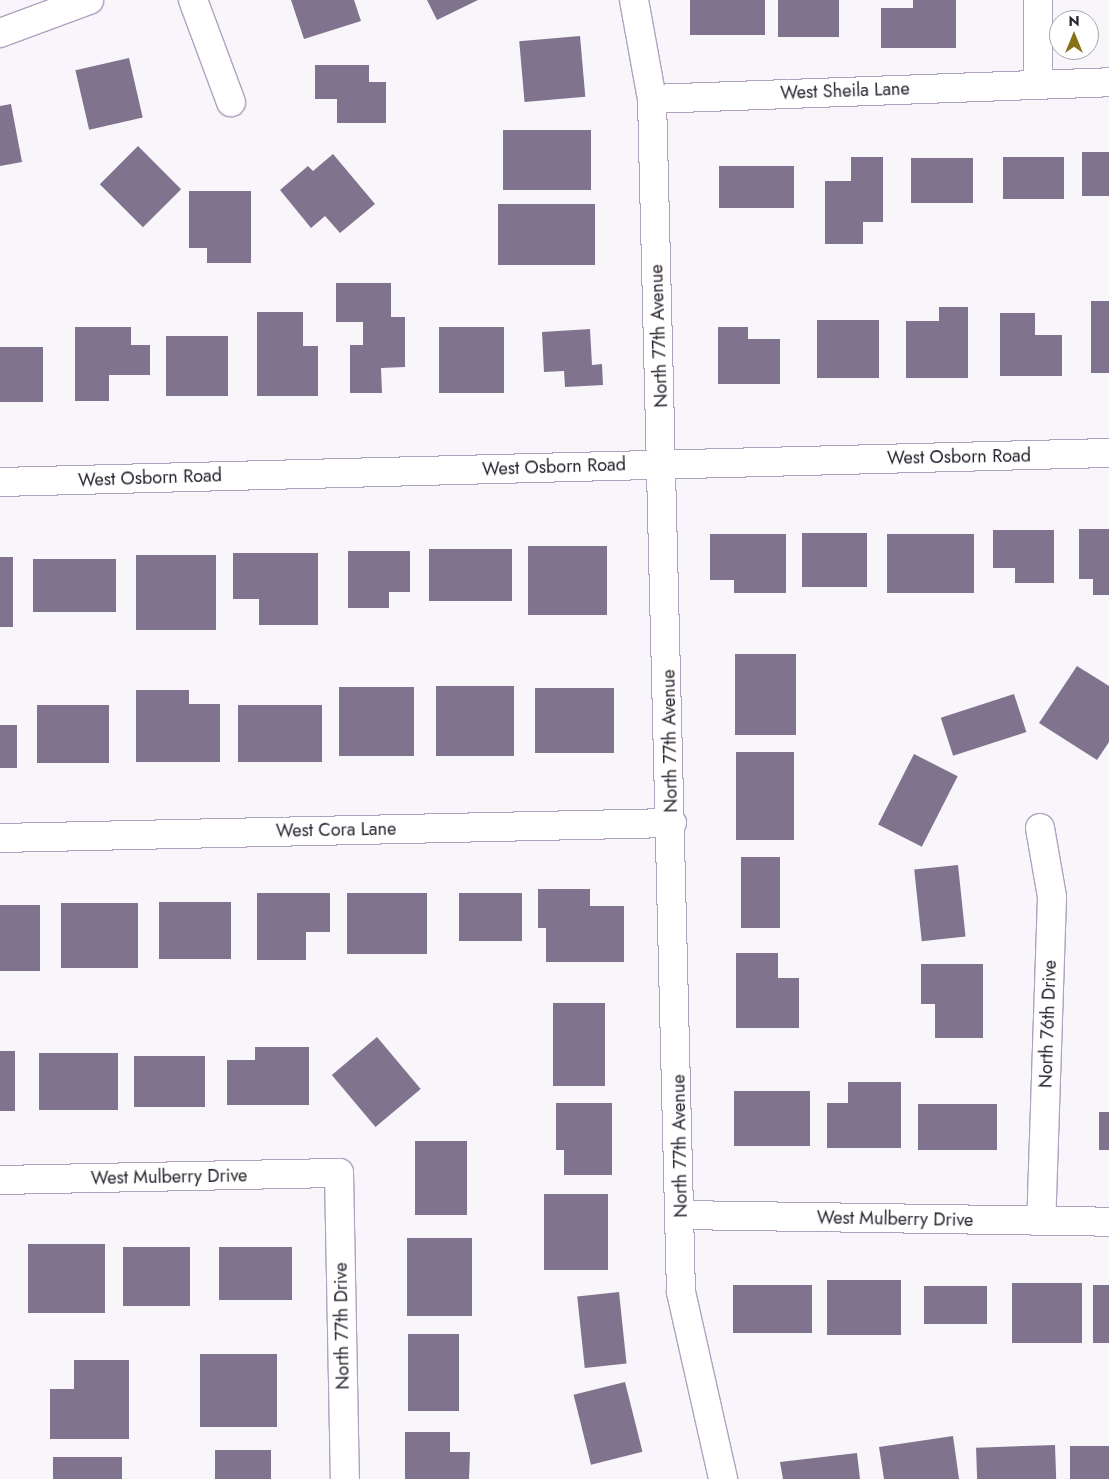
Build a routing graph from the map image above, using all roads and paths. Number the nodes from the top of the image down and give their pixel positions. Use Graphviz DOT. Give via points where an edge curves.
graph roads {
  1 [pos="88,0"];
  2 [pos="193,0"];
  3 [pos="634,0"];
  4 [pos="1038,0"];
  5 [pos="0,33"];
  6 [pos="1109,82"];
  7 [pos="1038,84"];
  8 [pos="652,99"];
  9 [pos="231,102"];
  10 [pos="1109,453"];
  11 [pos="663,464"];
  12 [pos="0,482"];
  13 [pos="672,823"];
  14 [pos="1040,828"];
  15 [pos="0,838"];
  16 [pos="339,1173"];
  17 [pos="0,1180"];
  18 [pos="682,1215"];
  19 [pos="1041,1221"];
  20 [pos="1109,1222"];
  21 [pos="345,1479"];
  22 [pos="723,1479"];
  1 -- 5 [label="street"];
  2 -- 9 [label="street"];
  3 -- 8 [label="street, North 77th Avenue"];
  4 -- 7 [label="street"];
  6 -- 7 [label="street, West Sheila Lane"];
  7 -- 8 [label="street, West Sheila Lane"];
  8 -- 11 [label="street, North 77th Avenue"];
  10 -- 11 [label="street, West Osborn Road"];
  11 -- 12 [label="street, West Osborn Road"];
  11 -- 13 [label="street, North 77th Avenue"];
  13 -- 15 [label="street, West Cora Lane"];
  13 -- 18 [label="street, North 77th Avenue"];
  14 -- 19 [label="street, North 76th Drive" via="1052,897"];
  16 -- 17 [label="street, West Mulberry Drive"];
  16 -- 21 [label="street, North 77th Drive"];
  18 -- 19 [label="street, West Mulberry Drive"];
  18 -- 22 [label="street, North 77th Avenue" via="682,1292"];
  19 -- 20 [label="street, West Mulberry Drive"];
}
